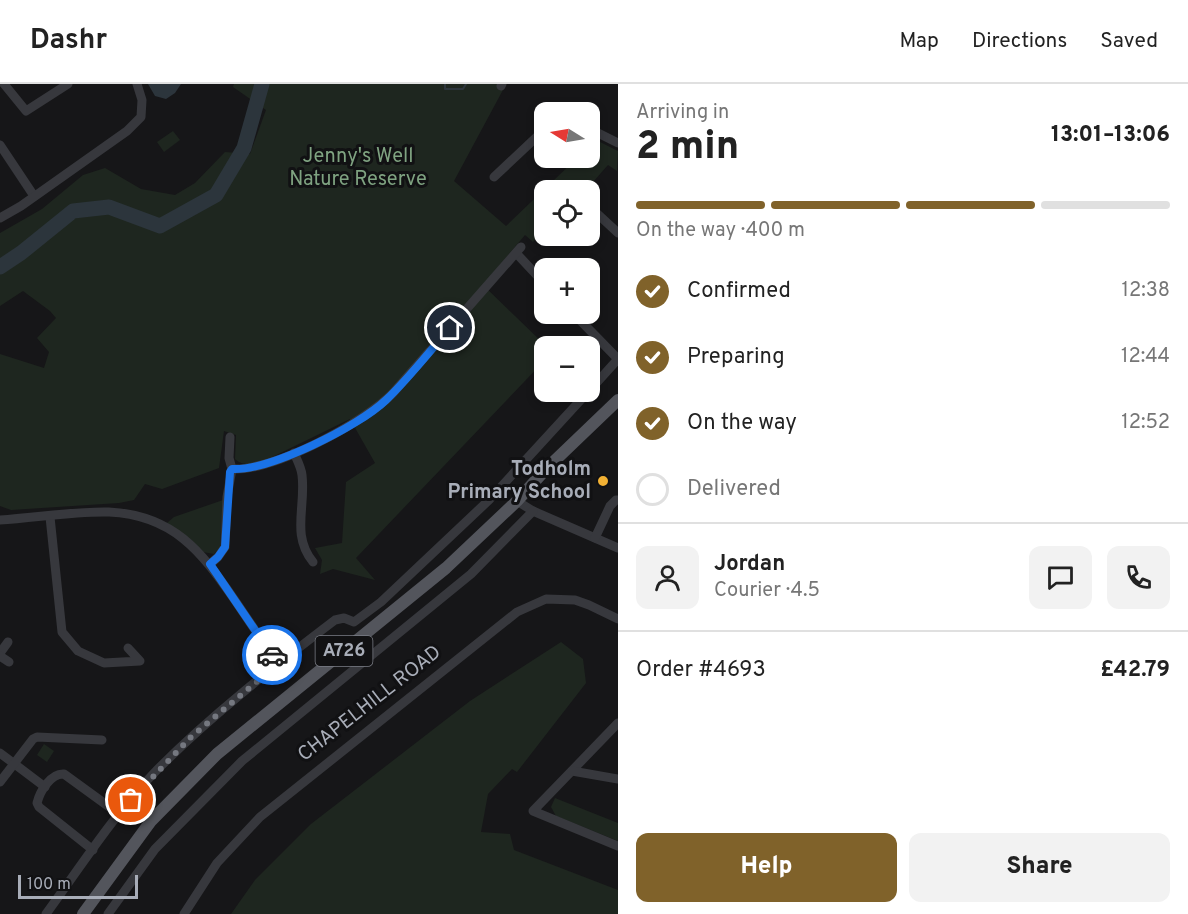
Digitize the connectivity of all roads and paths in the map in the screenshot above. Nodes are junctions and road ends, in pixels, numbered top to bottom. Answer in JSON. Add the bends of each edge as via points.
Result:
{"nodes":[{"id":1,"x":4,"y":84,"type":"edge"},
{"id":2,"x":68,"y":84,"type":"edge"},
{"id":3,"x":137,"y":84,"type":"edge"},
{"id":4,"x":600,"y":134,"type":"edge"},
{"id":5,"x":534,"y":139,"type":"edge"},
{"id":6,"x":618,"y":143,"type":"edge"},
{"id":7,"x":0,"y":145,"type":"edge"},
{"id":8,"x":494,"y":177,"type":"dead end"},
{"id":9,"x":34,"y":196,"type":"junction"},
{"id":10,"x":600,"y":216,"type":"edge"},
{"id":11,"x":0,"y":218,"type":"edge"},
{"id":12,"x":618,"y":233,"type":"edge"},
{"id":13,"x":534,"y":270,"type":"edge"},
{"id":14,"x":584,"y":324,"type":"edge"},
{"id":15,"x":618,"y":359,"type":"edge"},
{"id":16,"x":600,"y":379,"type":"edge"},
{"id":17,"x":618,"y":400,"type":"edge"},
{"id":18,"x":579,"y":402,"type":"edge"},
{"id":19,"x":230,"y":437,"type":"dead end"},
{"id":20,"x":294,"y":453,"type":"junction"},
{"id":21,"x":232,"y":469,"type":"junction"},
{"id":22,"x":618,"y":500,"type":"edge"},
{"id":23,"x":517,"y":501,"type":"junction"},
{"id":24,"x":533,"y":512,"type":"junction"},
{"id":25,"x":50,"y":517,"type":"junction"},
{"id":26,"x":0,"y":520,"type":"edge"},
{"id":27,"x":595,"y":538,"type":"junction"},
{"id":28,"x":618,"y":548,"type":"edge"},
{"id":29,"x":313,"y":562,"type":"dead end"},
{"id":30,"x":210,"y":564,"type":"junction"},
{"id":31,"x":617,"y":620,"type":"edge"},
{"id":32,"x":8,"y":642,"type":"dead end"},
{"id":33,"x":128,"y":648,"type":"dead end"},
{"id":34,"x":0,"y":654,"type":"edge"},
{"id":35,"x":9,"y":662,"type":"dead end"},
{"id":36,"x":278,"y":664,"type":"junction"},
{"id":37,"x":618,"y":723,"type":"edge"},
{"id":38,"x":102,"y":740,"type":"dead end"},
{"id":39,"x":0,"y":753,"type":"edge"},
{"id":40,"x":14,"y":764,"type":"junction"},
{"id":41,"x":572,"y":771,"type":"junction"},
{"id":42,"x":618,"y":779,"type":"edge"},
{"id":43,"x":0,"y":782,"type":"edge"},
{"id":44,"x":45,"y":787,"type":"junction"},
{"id":45,"x":119,"y":814,"type":"junction"},
{"id":46,"x":618,"y":846,"type":"edge"},
{"id":47,"x":93,"y":850,"type":"junction"},
{"id":48,"x":46,"y":914,"type":"edge"},
{"id":49,"x":83,"y":914,"type":"edge"},
{"id":50,"x":108,"y":914,"type":"edge"},
{"id":51,"x":184,"y":914,"type":"edge"}],
"edges":[{"from":1,"to":2,"type":"street","via":[[26,111]]},
{"from":3,"to":9,"type":"street","via":[[142,100],[141,117]]},
{"from":4,"to":6,"type":"street"},
{"from":5,"to":8,"type":"street"},
{"from":7,"to":9,"type":"street"},
{"from":9,"to":11,"type":"street"},
{"from":10,"to":12,"type":"street"},
{"from":13,"to":20,"type":"street","via":[[519,250],[385,401],[364,417]]},
{"from":14,"to":15,"type":"street"},
{"from":15,"to":16,"type":"street"},
{"from":17,"to":23,"type":"main road","number":"A726"},
{"from":18,"to":36,"type":"street","via":[[489,500],[381,602],[354,622],[344,618],[335,621]]},
{"from":19,"to":21,"type":"street"},
{"from":20,"to":21,"type":"street","via":[[255,467]]},
{"from":20,"to":29,"type":"street","via":[[303,479],[301,541]]},
{"from":21,"to":30,"type":"street","via":[[225,547]]},
{"from":22,"to":27,"type":"street","via":[[610,506]]},
{"from":23,"to":24,"type":"street"},
{"from":23,"to":49,"type":"main road","number":"A726","via":[[446,568],[217,754],[151,821]]},
{"from":24,"to":27,"type":"street"},
{"from":24,"to":50,"type":"street","via":[[471,574],[242,761],[155,849]]},
{"from":25,"to":26,"type":"street"},
{"from":25,"to":30,"type":"street","via":[[104,512],[145,518],[183,538]]},
{"from":25,"to":33,"type":"street","via":[[62,632],[78,651],[104,663],[140,661]]},
{"from":27,"to":28,"type":"street"},
{"from":30,"to":36,"type":"street"},
{"from":31,"to":51,"type":"street","name":"CHAPELHILL ROAD","via":[[575,600],[546,599],[517,612],[260,817],[217,863]]},
{"from":32,"to":34,"type":"street"},
{"from":34,"to":35,"type":"street"},
{"from":36,"to":45,"type":"street","via":[[191,737]]},
{"from":37,"to":41,"type":"street"},
{"from":38,"to":40,"type":"street","via":[[37,737]]},
{"from":39,"to":40,"type":"street"},
{"from":40,"to":43,"type":"street"},
{"from":40,"to":44,"type":"street"},
{"from":41,"to":42,"type":"street"},
{"from":41,"to":46,"type":"street","via":[[533,811]]},
{"from":44,"to":45,"type":"street","via":[[55,776],[64,774]]},
{"from":44,"to":47,"type":"street","via":[[37,803],[39,807]]},
{"from":45,"to":47,"type":"street"},
{"from":47,"to":48,"type":"street"}]}
